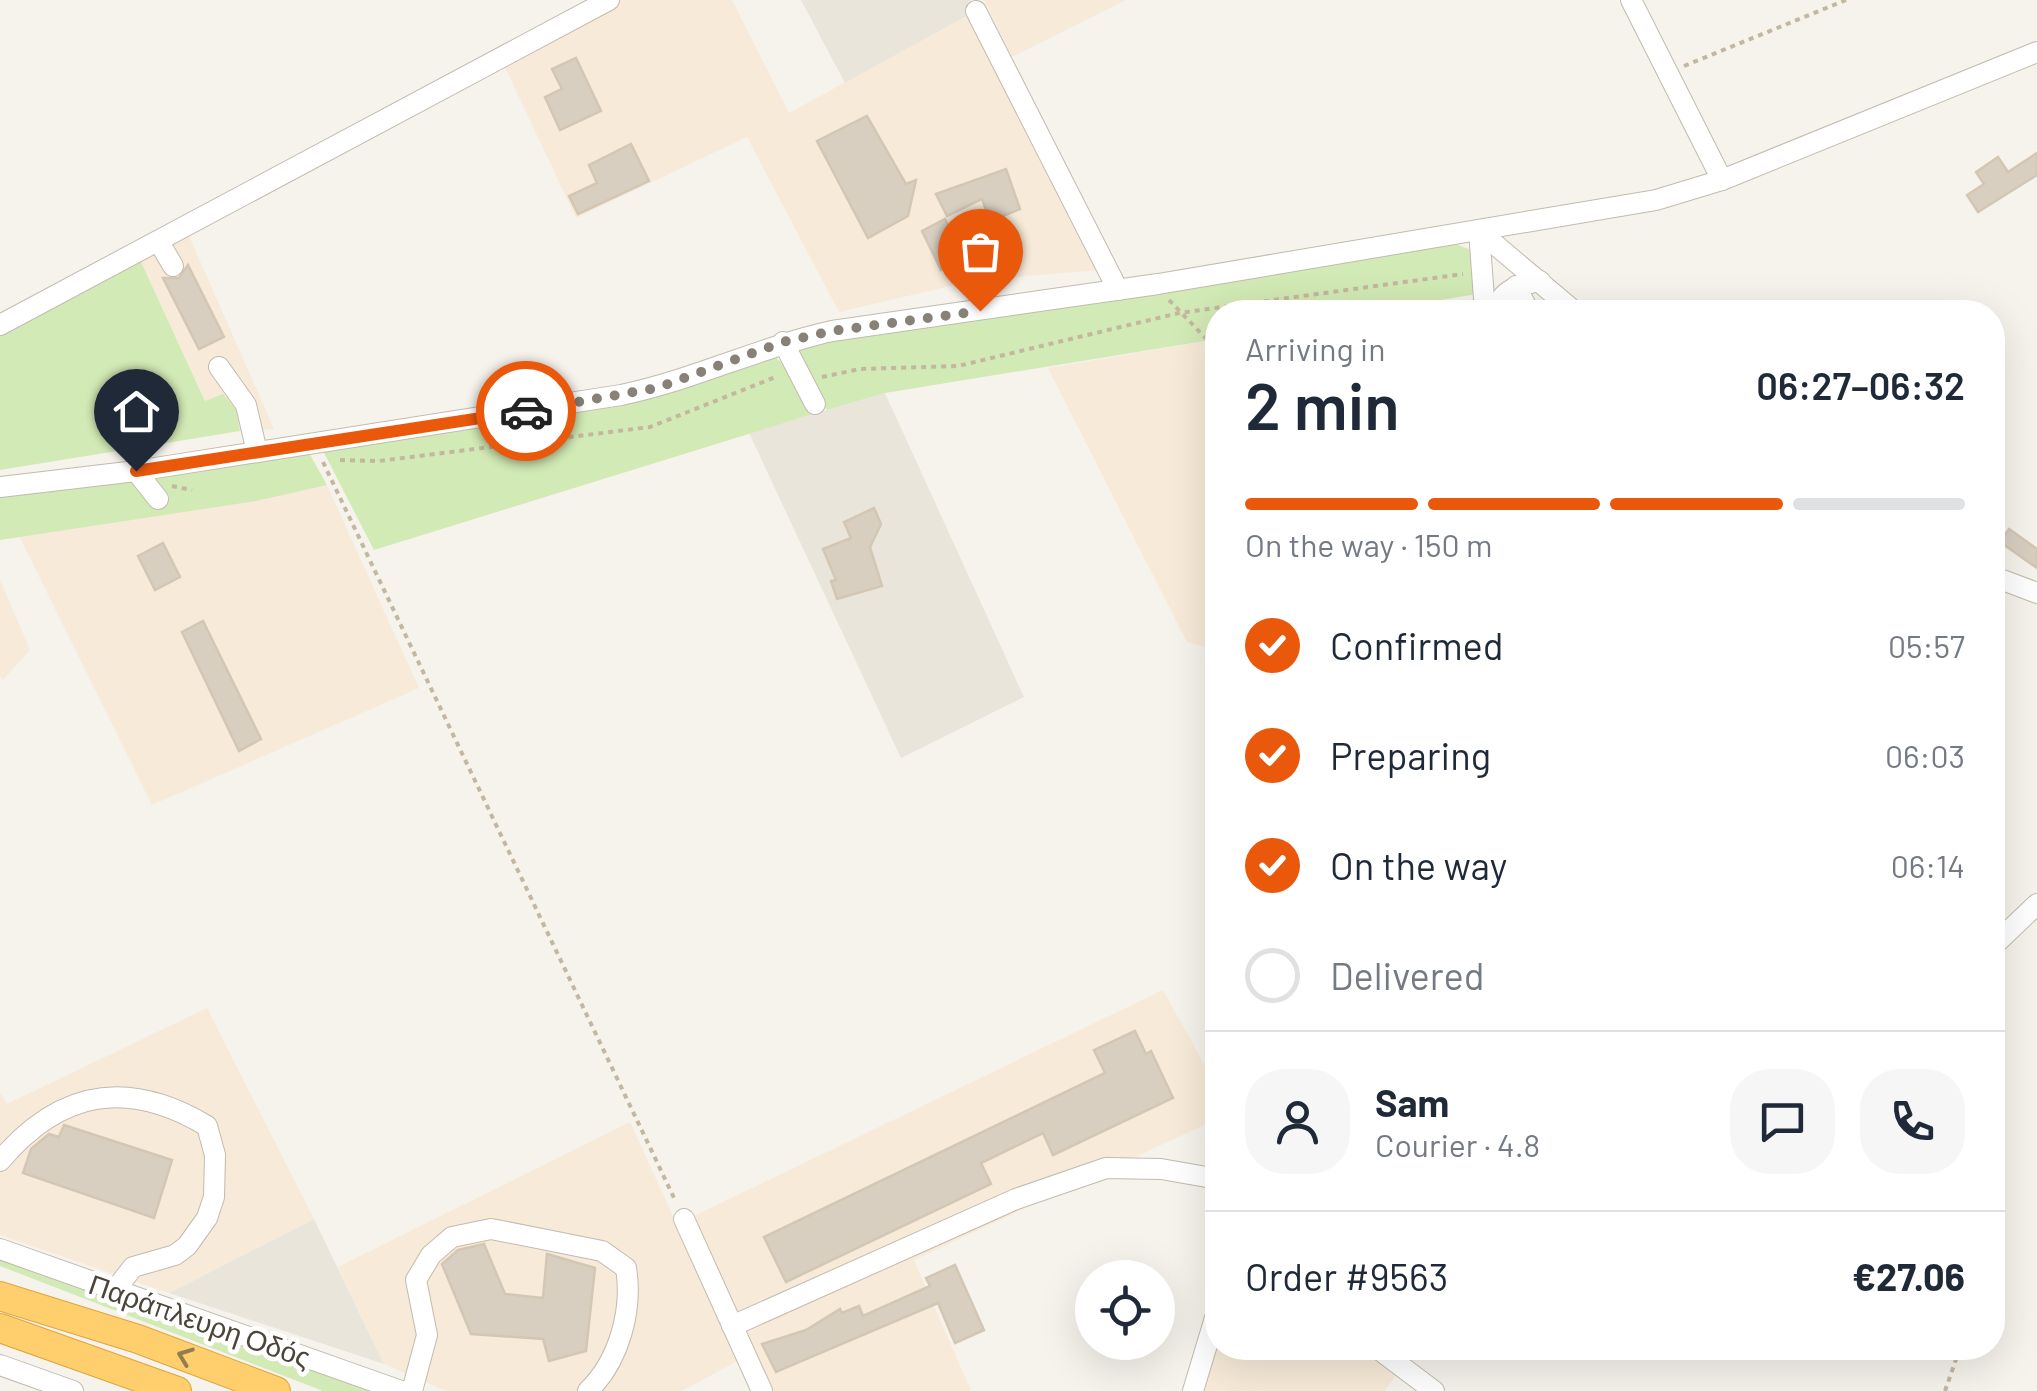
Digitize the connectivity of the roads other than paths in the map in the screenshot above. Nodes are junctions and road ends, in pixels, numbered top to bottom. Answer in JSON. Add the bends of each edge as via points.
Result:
{"nodes":[{"id":1,"x":609,"y":0,"type":"edge"},
{"id":2,"x":1631,"y":0,"type":"edge"},
{"id":3,"x":976,"y":11,"type":"dead end"},
{"id":4,"x":2037,"y":52,"type":"edge"},
{"id":5,"x":1722,"y":180,"type":"junction"},
{"id":6,"x":1479,"y":230,"type":"junction"},
{"id":7,"x":159,"y":242,"type":"junction"},
{"id":8,"x":173,"y":266,"type":"dead end"},
{"id":9,"x":1540,"y":281,"type":"junction"},
{"id":10,"x":1516,"y":286,"type":"junction"},
{"id":11,"x":1118,"y":290,"type":"junction"},
{"id":12,"x":1484,"y":300,"type":"edge"},
{"id":13,"x":1498,"y":300,"type":"edge"},
{"id":14,"x":1522,"y":300,"type":"edge"},
{"id":15,"x":1561,"y":300,"type":"edge"},
{"id":16,"x":0,"y":325,"type":"edge"},
{"id":17,"x":783,"y":342,"type":"junction"},
{"id":18,"x":220,"y":367,"type":"dead end"},
{"id":19,"x":815,"y":404,"type":"dead end"},
{"id":20,"x":257,"y":452,"type":"junction"},
{"id":21,"x":136,"y":471,"type":"junction"},
{"id":22,"x":0,"y":487,"type":"edge"},
{"id":23,"x":158,"y":499,"type":"dead end"},
{"id":24,"x":2005,"y":581,"type":"edge"},
{"id":25,"x":2037,"y":593,"type":"edge"},
{"id":26,"x":2037,"y":904,"type":"edge"},
{"id":27,"x":2005,"y":935,"type":"edge"},
{"id":28,"x":0,"y":1161,"type":"edge"},
{"id":29,"x":1205,"y":1177,"type":"edge"},
{"id":30,"x":684,"y":1219,"type":"road end"},
{"id":31,"x":0,"y":1250,"type":"edge"},
{"id":32,"x":0,"y":1278,"type":"edge"},
{"id":33,"x":115,"y":1290,"type":"junction"},
{"id":34,"x":0,"y":1296,"type":"edge"},
{"id":35,"x":732,"y":1326,"type":"junction"},
{"id":36,"x":0,"y":1328,"type":"edge"},
{"id":37,"x":138,"y":1338,"type":"junction"},
{"id":38,"x":1205,"y":1351,"type":"edge"},
{"id":39,"x":1393,"y":1360,"type":"edge"},
{"id":40,"x":0,"y":1365,"type":"edge"},
{"id":41,"x":74,"y":1391,"type":"edge"},
{"id":42,"x":176,"y":1391,"type":"edge"},
{"id":43,"x":276,"y":1391,"type":"edge"},
{"id":44,"x":401,"y":1391,"type":"edge"},
{"id":45,"x":412,"y":1391,"type":"edge"},
{"id":46,"x":588,"y":1391,"type":"edge"},
{"id":47,"x":762,"y":1391,"type":"edge"},
{"id":48,"x":1193,"y":1391,"type":"edge"},
{"id":49,"x":1434,"y":1391,"type":"edge"}],
"edges":[{"from":1,"to":7,"type":"street"},
{"from":2,"to":5,"type":"street"},
{"from":3,"to":11,"type":"street"},
{"from":4,"to":5,"type":"street"},
{"from":5,"to":6,"type":"street","via":[[1639,204]]},
{"from":6,"to":9,"type":"street"},
{"from":6,"to":11,"type":"street"},
{"from":6,"to":12,"type":"street"},
{"from":7,"to":8,"type":"street"},
{"from":7,"to":16,"type":"street"},
{"from":9,"to":10,"type":"street"},
{"from":9,"to":15,"type":"street"},
{"from":10,"to":13,"type":"street"},
{"from":10,"to":14,"type":"street"},
{"from":11,"to":17,"type":"street"},
{"from":17,"to":19,"type":"street"},
{"from":17,"to":20,"type":"street","via":[[621,396]]},
{"from":18,"to":20,"type":"street","via":[[246,406]]},
{"from":20,"to":21,"type":"street"},
{"from":21,"to":22,"type":"street"},
{"from":21,"to":23,"type":"street"},
{"from":24,"to":25,"type":"street"},
{"from":26,"to":27,"type":"street"},
{"from":28,"to":33,"type":"street","via":[[37,1125],[109,1093],[208,1126],[215,1166],[207,1218],[175,1255],[134,1267]]},
{"from":29,"to":35,"type":"street","via":[[1106,1168],[1016,1200]]},
{"from":30,"to":35,"type":"street"},
{"from":31,"to":33,"type":"street","name":"Παράπλευρη Οδός"},
{"from":32,"to":37,"type":"highway","via":[[92,1312]]},
{"from":33,"to":44,"type":"street","name":"Παράπλευρη Οδός"},
{"from":34,"to":37,"type":"highway"},
{"from":35,"to":47,"type":"street"},
{"from":36,"to":42,"type":"highway"},
{"from":43,"to":37,"type":"highway","one_way":true},
{"from":38,"to":48,"type":"street"},
{"from":39,"to":49,"type":"street"},
{"from":40,"to":41,"type":"street"},
{"from":45,"to":46,"type":"street","via":[[427,1335],[419,1271],[452,1237],[491,1229],[602,1251],[626,1268],[626,1306],[614,1356]]}]}
